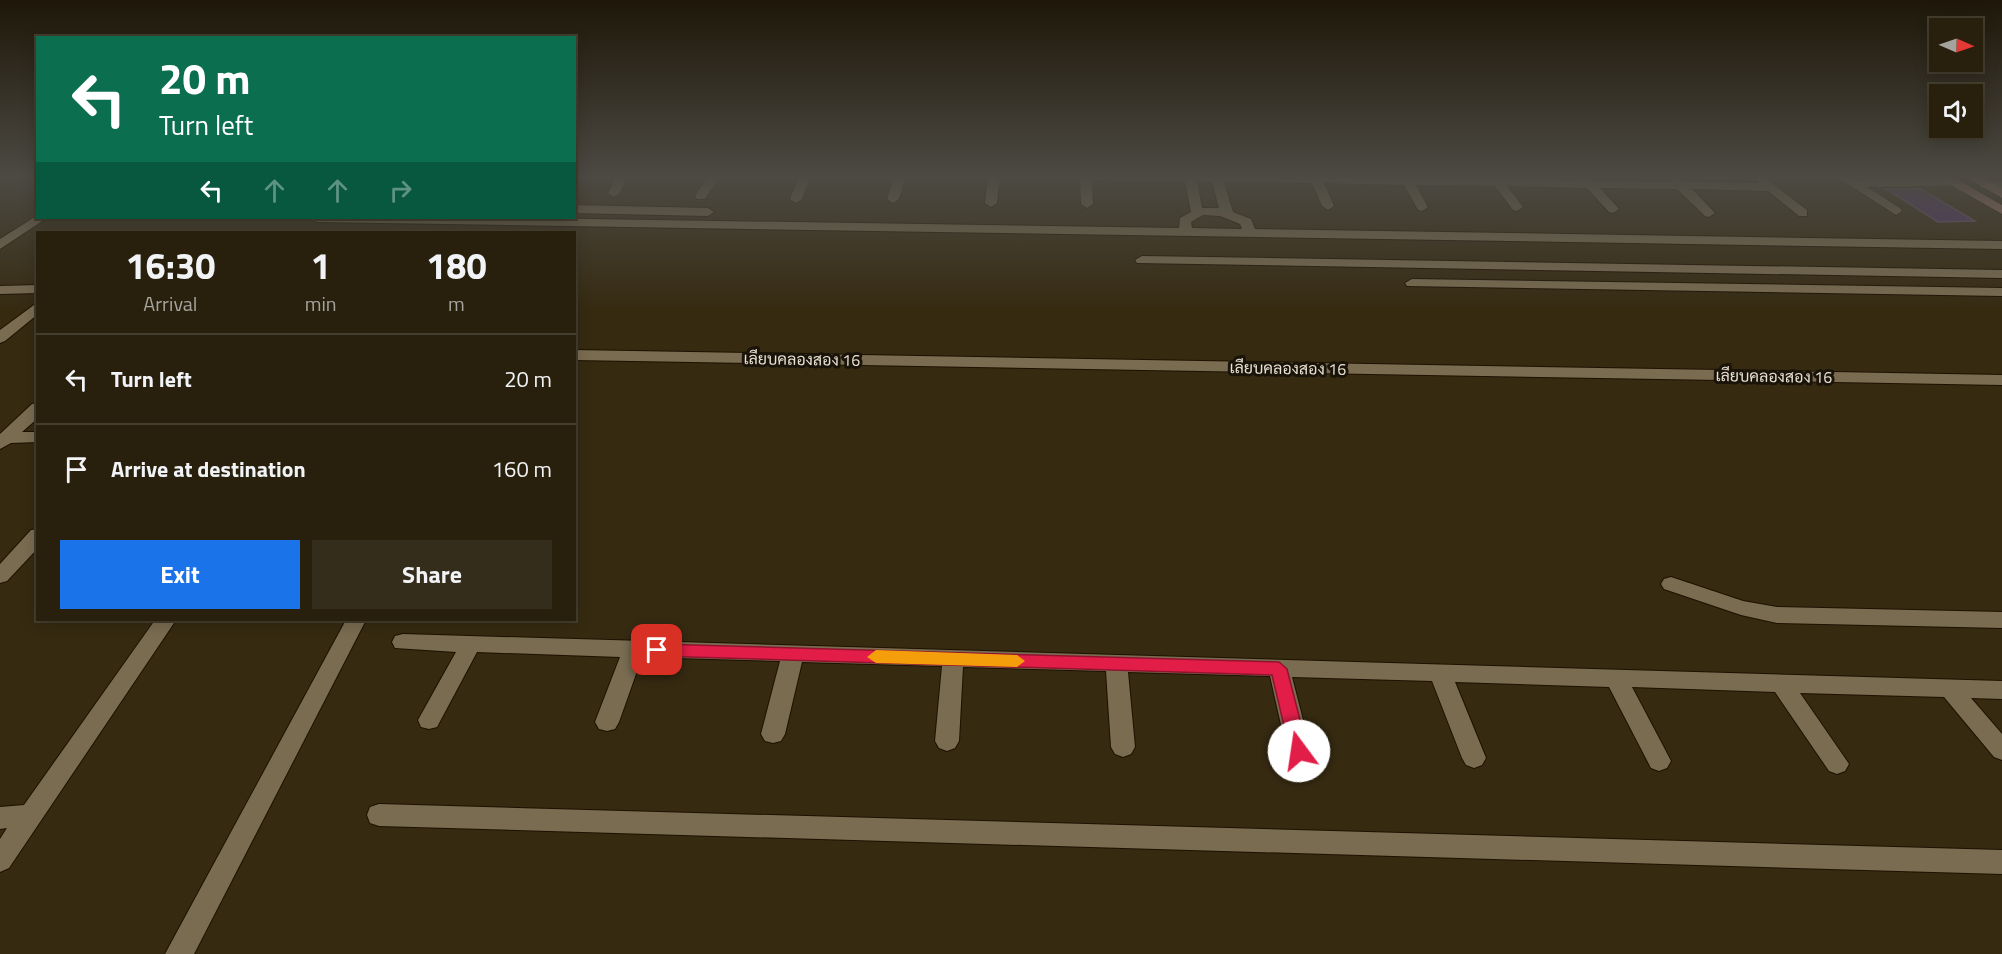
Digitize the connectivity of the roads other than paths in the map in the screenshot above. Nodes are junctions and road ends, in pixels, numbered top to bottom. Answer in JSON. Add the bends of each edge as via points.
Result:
{"nodes":[{"id":1,"x":37,"y":221,"type":"edge"},
{"id":2,"x":347,"y":221,"type":"edge"},
{"id":3,"x":373,"y":221,"type":"edge"},
{"id":4,"x":595,"y":221,"type":"edge"},
{"id":5,"x":989,"y":221,"type":"edge"},
{"id":6,"x":1190,"y":221,"type":"edge"},
{"id":7,"x":1238,"y":221,"type":"edge"},
{"id":8,"x":1186,"y":226,"type":"junction"},
{"id":9,"x":1247,"y":227,"type":"junction"},
{"id":10,"x":335,"y":231,"type":"edge"},
{"id":11,"x":361,"y":231,"type":"edge"},
{"id":12,"x":2002,"y":236,"type":"edge"},
{"id":13,"x":0,"y":245,"type":"edge"},
{"id":14,"x":2002,"y":245,"type":"edge"},
{"id":15,"x":1142,"y":260,"type":"dead end"},
{"id":16,"x":2002,"y":274,"type":"edge"},
{"id":17,"x":1412,"y":283,"type":"dead end"},
{"id":18,"x":36,"y":289,"type":"edge"},
{"id":19,"x":0,"y":290,"type":"edge"},
{"id":20,"x":2002,"y":292,"type":"edge"},
{"id":21,"x":36,"y":308,"type":"edge"},
{"id":22,"x":0,"y":338,"type":"edge"},
{"id":23,"x":576,"y":355,"type":"edge"},
{"id":24,"x":2002,"y":380,"type":"edge"},
{"id":25,"x":36,"y":410,"type":"edge"},
{"id":26,"x":36,"y":437,"type":"edge"},
{"id":27,"x":2,"y":440,"type":"edge"},
{"id":28,"x":36,"y":537,"type":"edge"},
{"id":29,"x":0,"y":576,"type":"edge"},
{"id":30,"x":1671,"y":584,"type":"dead end"},
{"id":31,"x":2002,"y":620,"type":"edge"},
{"id":32,"x":165,"y":621,"type":"edge"},
{"id":33,"x":355,"y":621,"type":"edge"},
{"id":34,"x":404,"y":642,"type":"dead end"},
{"id":35,"x":471,"y":644,"type":"junction"},
{"id":36,"x":634,"y":649,"type":"junction"},
{"id":37,"x":793,"y":654,"type":"junction"},
{"id":38,"x":953,"y":659,"type":"junction"},
{"id":39,"x":1116,"y":664,"type":"junction"},
{"id":40,"x":1279,"y":669,"type":"junction"},
{"id":41,"x":1440,"y":674,"type":"junction"},
{"id":42,"x":1616,"y":679,"type":"junction"},
{"id":43,"x":1782,"y":684,"type":"junction"},
{"id":44,"x":1950,"y":689,"type":"junction"},
{"id":45,"x":2002,"y":690,"type":"edge"},
{"id":46,"x":429,"y":720,"type":"dead end"},
{"id":47,"x":606,"y":722,"type":"dead end"},
{"id":48,"x":773,"y":734,"type":"dead end"},
{"id":49,"x":947,"y":741,"type":"dead end"},
{"id":50,"x":1123,"y":747,"type":"dead end"},
{"id":51,"x":2002,"y":750,"type":"edge"},
{"id":52,"x":1299,"y":751,"type":"dead end"},
{"id":53,"x":1474,"y":758,"type":"dead end"},
{"id":54,"x":1659,"y":761,"type":"dead end"},
{"id":55,"x":1837,"y":764,"type":"dead end"},
{"id":56,"x":379,"y":815,"type":"dead end"},
{"id":57,"x":29,"y":816,"type":"junction"},
{"id":58,"x":0,"y":818,"type":"edge"},
{"id":59,"x":0,"y":860,"type":"edge"},
{"id":60,"x":2002,"y":862,"type":"edge"},
{"id":61,"x":179,"y":954,"type":"edge"}],
"edges":[{"from":1,"to":13,"type":"street"},
{"from":2,"to":10,"type":"street"},
{"from":3,"to":11,"type":"street"},
{"from":4,"to":8,"type":"street"},
{"from":5,"to":8,"type":"street"},
{"from":6,"to":8,"type":"street"},
{"from":7,"to":9,"type":"street"},
{"from":8,"to":9,"type":"street"},
{"from":9,"to":12,"type":"street"},
{"from":9,"to":14,"type":"street"},
{"from":15,"to":16,"type":"street"},
{"from":17,"to":20,"type":"street"},
{"from":18,"to":19,"type":"street"},
{"from":21,"to":22,"type":"street"},
{"from":23,"to":24,"type":"street","name":"เลียบคลองสอง 16"},
{"from":25,"to":27,"type":"street"},
{"from":26,"to":27,"type":"street"},
{"from":28,"to":29,"type":"street"},
{"from":30,"to":31,"type":"street","via":[[1741,608],[1777,615]]},
{"from":32,"to":57,"type":"street"},
{"from":33,"to":61,"type":"street"},
{"from":34,"to":35,"type":"street"},
{"from":35,"to":36,"type":"street"},
{"from":35,"to":46,"type":"street"},
{"from":36,"to":37,"type":"street"},
{"from":36,"to":47,"type":"street"},
{"from":37,"to":38,"type":"street"},
{"from":37,"to":48,"type":"street"},
{"from":38,"to":39,"type":"street"},
{"from":38,"to":49,"type":"street"},
{"from":39,"to":40,"type":"street"},
{"from":39,"to":50,"type":"street"},
{"from":40,"to":41,"type":"street"},
{"from":40,"to":52,"type":"street"},
{"from":41,"to":42,"type":"street"},
{"from":41,"to":53,"type":"street"},
{"from":42,"to":43,"type":"street"},
{"from":42,"to":54,"type":"street"},
{"from":43,"to":44,"type":"street"},
{"from":43,"to":55,"type":"street"},
{"from":44,"to":45,"type":"street"},
{"from":44,"to":51,"type":"street"},
{"from":56,"to":60,"type":"street"},
{"from":57,"to":58,"type":"street"},
{"from":57,"to":59,"type":"street"}]}
